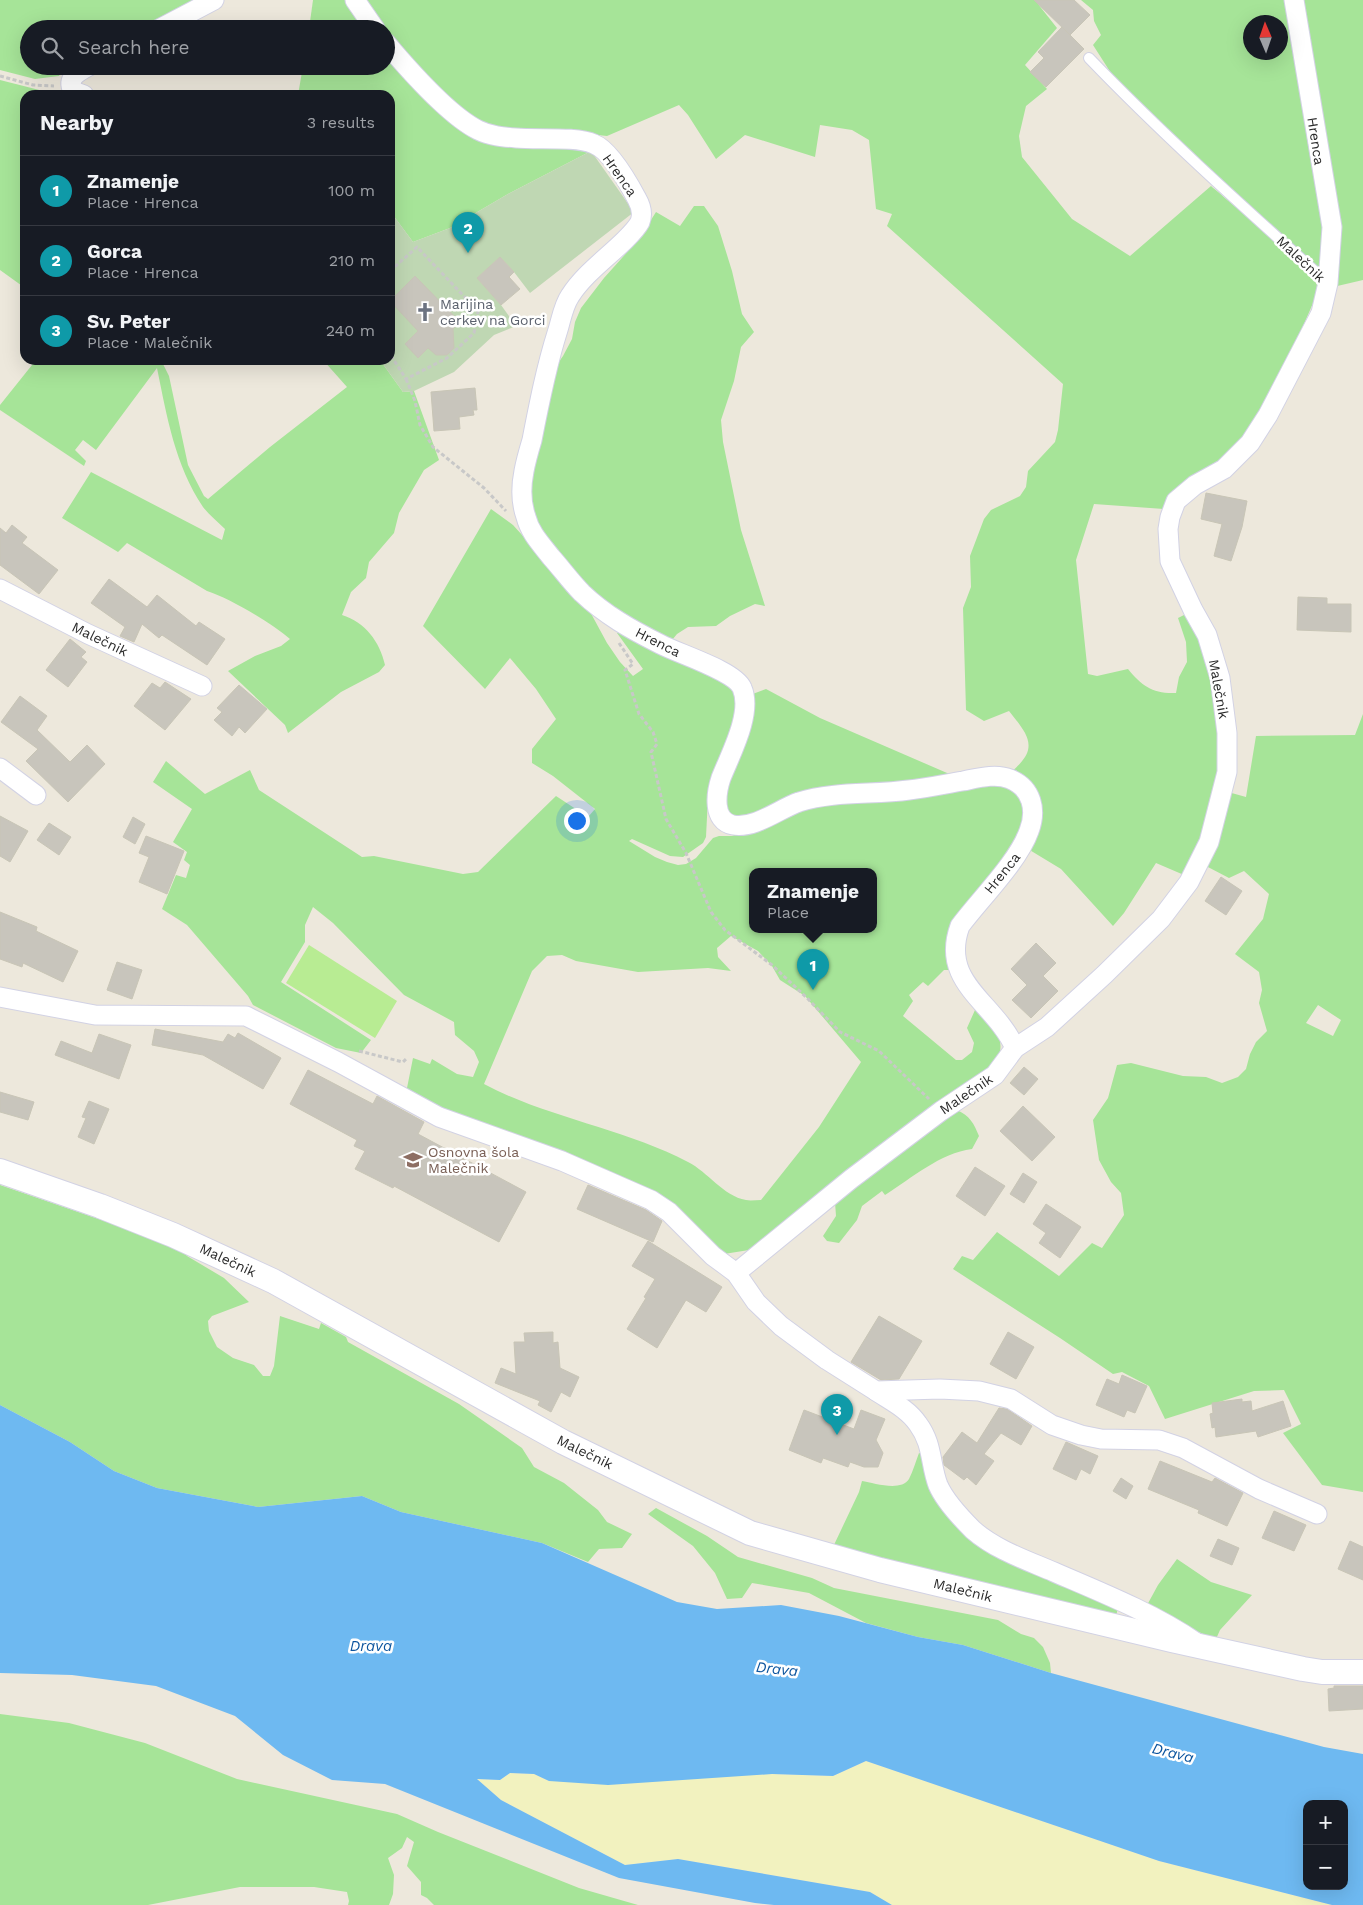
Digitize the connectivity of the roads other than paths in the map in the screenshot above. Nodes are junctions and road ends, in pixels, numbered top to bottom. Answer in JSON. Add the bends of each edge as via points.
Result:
{"nodes":[{"id":1,"x":214,"y":0,"type":"edge"},
{"id":2,"x":355,"y":0,"type":"edge"},
{"id":3,"x":1294,"y":0,"type":"edge"},
{"id":4,"x":177,"y":20,"type":"edge"},
{"id":5,"x":369,"y":20,"type":"edge"},
{"id":6,"x":395,"y":54,"type":"edge"},
{"id":7,"x":1089,"y":58,"type":"dead end"},
{"id":8,"x":75,"y":75,"type":"edge"},
{"id":9,"x":77,"y":90,"type":"edge"},
{"id":10,"x":1328,"y":283,"type":"junction"},
{"id":11,"x":0,"y":589,"type":"edge"},
{"id":12,"x":202,"y":686,"type":"dead end"},
{"id":13,"x":0,"y":768,"type":"edge"},
{"id":14,"x":36,"y":795,"type":"dead end"},
{"id":15,"x":0,"y":997,"type":"edge"},
{"id":16,"x":1015,"y":1048,"type":"junction"},
{"id":17,"x":0,"y":1171,"type":"edge"},
{"id":18,"x":736,"y":1273,"type":"junction"},
{"id":19,"x":876,"y":1391,"type":"junction"},
{"id":20,"x":1317,"y":1514,"type":"dead end"},
{"id":21,"x":1202,"y":1646,"type":"junction"},
{"id":22,"x":1363,"y":1672,"type":"edge"}],
"edges":[{"from":1,"to":4,"type":"street"},
{"from":2,"to":5,"type":"street"},
{"from":3,"to":10,"type":"street","name":"Hrenca","via":[[1332,227]]},
{"from":6,"to":16,"type":"street","name":"Hrenca","via":[[455,114],[478,130],[498,137],[593,143],[601,148],[627,182],[640,205],[640,222],[631,234],[583,279],[567,299],[547,366],[524,472],[522,499],[534,536],[580,591],[608,616],[663,646],[736,679],[742,687],[744,718],[717,796],[716,806],[725,822],[737,825],[756,822],[800,802],[820,798],[909,790],[990,776],[1014,781],[1029,795],[1034,806],[1033,819],[1022,849],[960,926],[954,950],[965,983],[1008,1033]]},
{"from":7,"to":10,"type":"lane","name":"Malečnik","via":[[1185,154]]},
{"from":8,"to":9,"type":"street","via":[[72,77]]},
{"from":10,"to":16,"type":"street","name":"Malečnik","via":[[1321,313],[1268,415],[1250,442],[1224,468],[1176,501],[1170,517],[1170,561],[1207,635],[1220,678],[1227,733],[1227,772],[1209,842],[1189,882],[1161,919],[1047,1027]]},
{"from":11,"to":12,"type":"street","name":"Malečnik"},
{"from":13,"to":14,"type":"street"},
{"from":15,"to":18,"type":"street","name":"Malečnik","via":[[95,1015],[246,1016],[439,1117],[562,1161],[651,1200],[670,1212],[713,1256]]},
{"from":16,"to":18,"type":"street","name":"Malečnik","via":[[995,1075],[851,1179]]},
{"from":17,"to":21,"type":"street","name":"Malečnik","via":[[173,1235],[273,1281],[563,1442],[750,1533],[880,1570]]},
{"from":18,"to":19,"type":"street","name":"Malečnik","via":[[756,1302],[781,1326]]},
{"from":19,"to":20,"type":"street","via":[[979,1391],[1011,1399],[1052,1425],[1081,1435],[1101,1439],[1158,1440],[1182,1448],[1260,1489]]},
{"from":19,"to":21,"type":"street","name":"Malečnik","via":[[907,1412],[919,1425],[930,1446],[938,1485],[953,1508],[974,1530],[1000,1549],[1131,1606],[1174,1627]]},
{"from":21,"to":22,"type":"street","name":"Malečnik","via":[[1303,1669]]}]}
